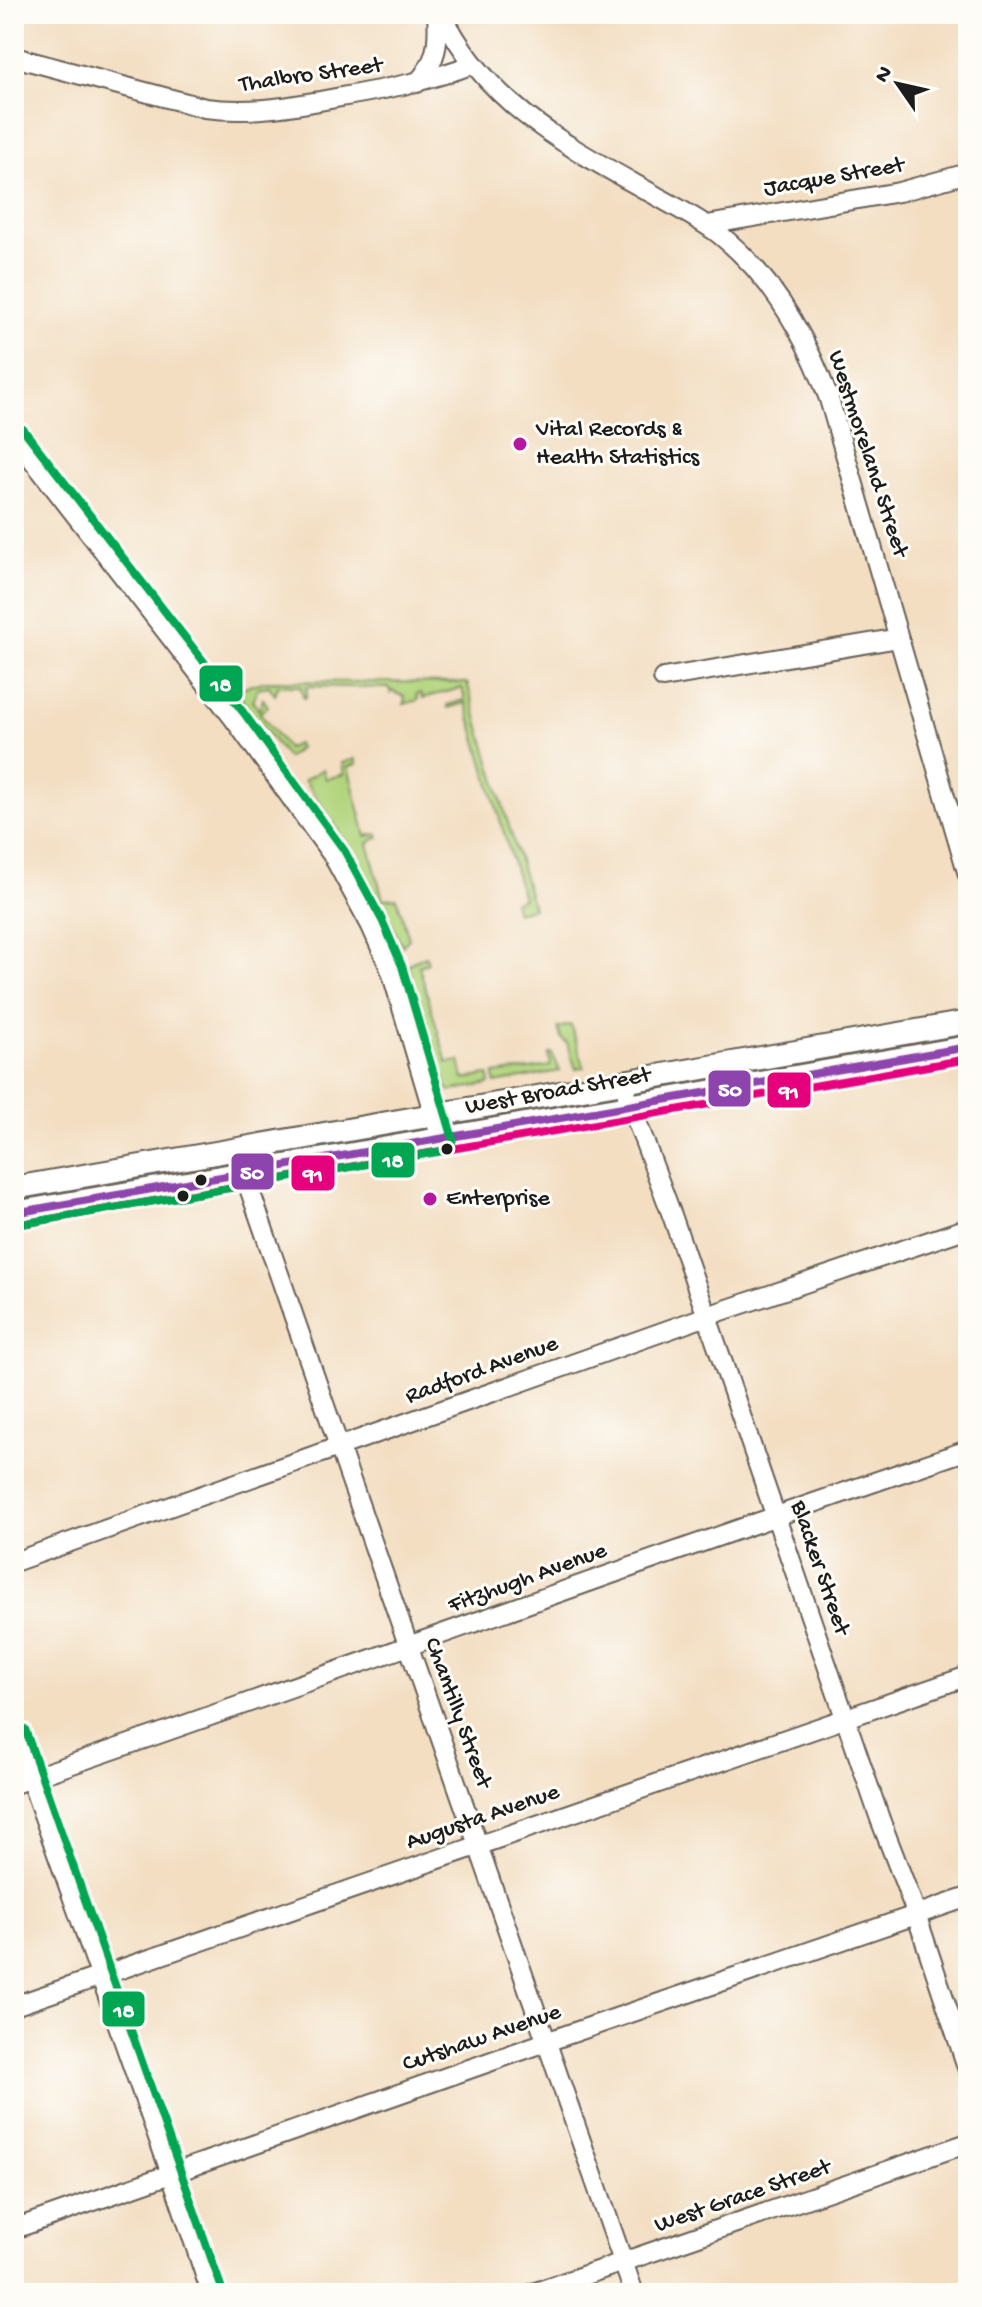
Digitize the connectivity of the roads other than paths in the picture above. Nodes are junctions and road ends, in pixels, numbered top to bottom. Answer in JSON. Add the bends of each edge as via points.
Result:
{"nodes":[{"id":1,"x":440,"y":14,"type":"edge"},
{"id":2,"x":14,"y":57,"type":"edge"},
{"id":3,"x":473,"y":64,"type":"junction"},
{"id":4,"x":417,"y":83,"type":"junction"},
{"id":5,"x":968,"y":173,"type":"edge"},
{"id":6,"x":707,"y":225,"type":"junction"},
{"id":7,"x":14,"y":436,"type":"edge"},
{"id":8,"x":899,"y":638,"type":"junction"},
{"id":9,"x":663,"y":678,"type":"dead end"},
{"id":10,"x":968,"y":875,"type":"edge"},
{"id":11,"x":968,"y":1022,"type":"edge"},
{"id":12,"x":968,"y":1047,"type":"edge"},
{"id":13,"x":622,"y":1083,"type":"junction"},
{"id":14,"x":631,"y":1106,"type":"junction"},
{"id":15,"x":434,"y":1115,"type":"junction"},
{"id":16,"x":441,"y":1139,"type":"junction"},
{"id":17,"x":236,"y":1149,"type":"junction"},
{"id":18,"x":244,"y":1173,"type":"junction"},
{"id":19,"x":14,"y":1188,"type":"edge"},
{"id":20,"x":14,"y":1213,"type":"edge"},
{"id":21,"x":968,"y":1228,"type":"edge"},
{"id":22,"x":707,"y":1316,"type":"junction"},
{"id":23,"x":339,"y":1448,"type":"junction"},
{"id":24,"x":968,"y":1450,"type":"edge"},
{"id":25,"x":775,"y":1515,"type":"junction"},
{"id":26,"x":14,"y":1562,"type":"edge"},
{"id":27,"x":408,"y":1648,"type":"junction"},
{"id":28,"x":968,"y":1676,"type":"edge"},
{"id":29,"x":847,"y":1718,"type":"junction"},
{"id":30,"x":14,"y":1733,"type":"edge"},
{"id":31,"x":22,"y":1781,"type":"edge"},
{"id":32,"x":479,"y":1845,"type":"junction"},
{"id":33,"x":968,"y":1897,"type":"edge"},
{"id":34,"x":917,"y":1914,"type":"junction"},
{"id":35,"x":101,"y":1976,"type":"junction"},
{"id":36,"x":14,"y":2006,"type":"edge"},
{"id":37,"x":546,"y":2042,"type":"junction"},
{"id":38,"x":968,"y":2070,"type":"edge"},
{"id":39,"x":968,"y":2143,"type":"edge"},
{"id":40,"x":171,"y":2174,"type":"junction"},
{"id":41,"x":14,"y":2229,"type":"edge"},
{"id":42,"x":624,"y":2264,"type":"junction"},
{"id":43,"x":211,"y":2293,"type":"edge"},
{"id":44,"x":533,"y":2293,"type":"edge"},
{"id":45,"x":634,"y":2293,"type":"edge"}],
"edges":[{"from":1,"to":3,"type":"street","name":"Westmoreland Street"},
{"from":1,"to":4,"type":"street","via":[[437,51]]},
{"from":2,"to":4,"type":"street","name":"Thalbro Street","via":[[234,112]]},
{"from":3,"to":4,"type":"street","name":"Thalbro Street"},
{"from":3,"to":6,"type":"street","name":"Westmoreland Street","via":[[532,122]]},
{"from":5,"to":6,"type":"street","name":"Jacque Street","via":[[899,192]]},
{"from":6,"to":8,"type":"street","name":"Westmoreland Street","via":[[769,285],[816,363]]},
{"from":7,"to":15,"type":"street","via":[[234,719],[333,856],[391,971]]},
{"from":8,"to":9,"type":"street"},
{"from":8,"to":10,"type":"street","name":"Westmoreland Street"},
{"from":11,"to":13,"type":"main road","name":"West Broad Street"},
{"from":12,"to":14,"type":"main road","name":"West Broad Street"},
{"from":13,"to":14,"type":"street","name":"Blacker Street"},
{"from":13,"to":15,"type":"main road","name":"West Broad Street"},
{"from":14,"to":16,"type":"main road","name":"West Broad Street"},
{"from":14,"to":22,"type":"street","name":"Blacker Street"},
{"from":15,"to":16,"type":"street"},
{"from":15,"to":17,"type":"main road","name":"West Broad Street"},
{"from":16,"to":18,"type":"main road","name":"West Broad Street"},
{"from":17,"to":18,"type":"street","name":"Chantilly Street"},
{"from":17,"to":19,"type":"main road","name":"West Broad Street"},
{"from":18,"to":20,"type":"main road","name":"West Broad Street"},
{"from":18,"to":23,"type":"street","name":"Chantilly Street"},
{"from":21,"to":22,"type":"street","name":"Radford Avenue"},
{"from":22,"to":23,"type":"street","name":"Radford Avenue"},
{"from":22,"to":25,"type":"street","name":"Blacker Street"},
{"from":23,"to":26,"type":"street","name":"Radford Avenue"},
{"from":23,"to":27,"type":"street","name":"Chantilly Street"},
{"from":24,"to":25,"type":"street","name":"Fitzhugh Avenue"},
{"from":25,"to":27,"type":"street","name":"Fitzhugh Avenue"},
{"from":25,"to":29,"type":"street","name":"Blacker Street"},
{"from":27,"to":31,"type":"street","name":"Fitzhugh Avenue"},
{"from":27,"to":32,"type":"street","name":"Chantilly Street"},
{"from":28,"to":29,"type":"street","name":"Augusta Avenue"},
{"from":29,"to":32,"type":"street","name":"Augusta Avenue"},
{"from":29,"to":34,"type":"street","name":"Blacker Street"},
{"from":30,"to":31,"type":"street"},
{"from":31,"to":35,"type":"street"},
{"from":32,"to":35,"type":"street","name":"Augusta Avenue"},
{"from":32,"to":37,"type":"street","name":"Chantilly Street"},
{"from":33,"to":34,"type":"street","name":"Cutshaw Avenue"},
{"from":34,"to":37,"type":"street","name":"Cutshaw Avenue"},
{"from":34,"to":38,"type":"street","name":"Blacker Street"},
{"from":35,"to":36,"type":"street","name":"Augusta Avenue"},
{"from":35,"to":40,"type":"street"},
{"from":37,"to":40,"type":"street","name":"Cutshaw Avenue"},
{"from":37,"to":42,"type":"street","name":"Chantilly Street"},
{"from":39,"to":42,"type":"street","name":"West Grace Street"},
{"from":40,"to":41,"type":"street","name":"Cutshaw Avenue"},
{"from":40,"to":43,"type":"street"},
{"from":42,"to":44,"type":"street","name":"West Grace Street"},
{"from":42,"to":45,"type":"street","name":"Chantilly Street"}]}
